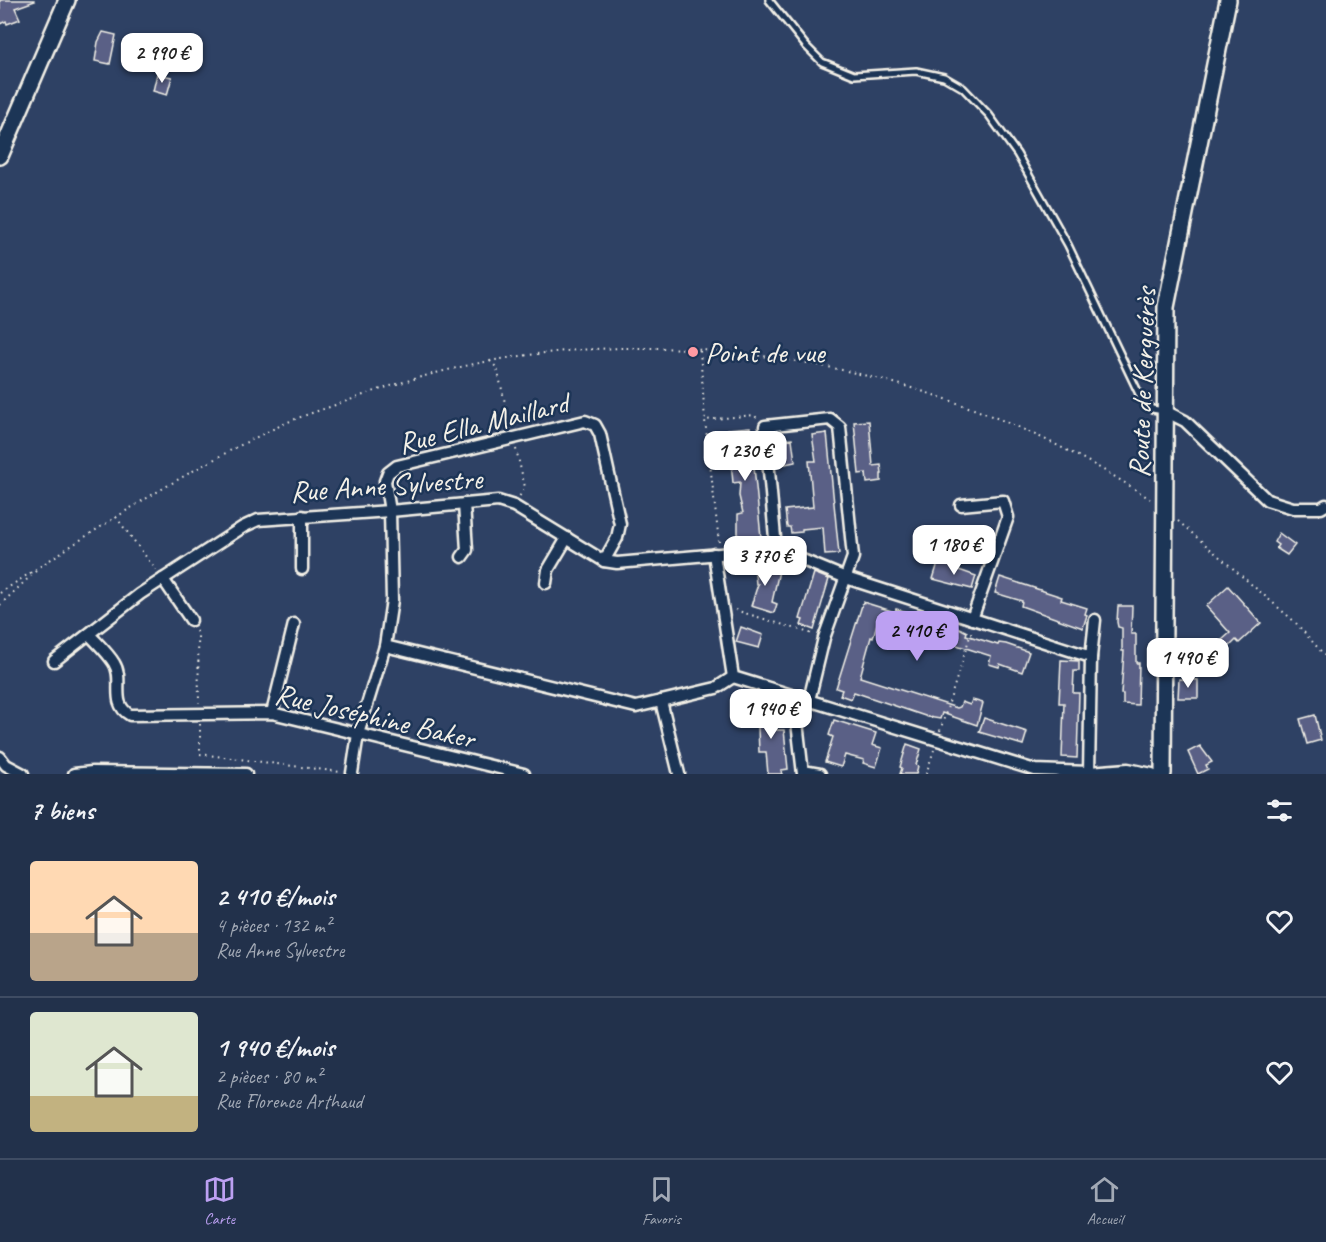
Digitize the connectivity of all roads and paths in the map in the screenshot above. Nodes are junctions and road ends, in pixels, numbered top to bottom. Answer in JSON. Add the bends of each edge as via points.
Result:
{"nodes":[{"id":1,"x":67,"y":0,"type":"edge"},
{"id":2,"x":769,"y":0,"type":"edge"},
{"id":3,"x":1224,"y":2,"type":"edge"},
{"id":4,"x":0,"y":156,"type":"edge"},
{"id":5,"x":700,"y":350,"type":"dead end"},
{"id":6,"x":490,"y":361,"type":"dead end"},
{"id":7,"x":1165,"y":411,"type":"junction"},
{"id":8,"x":705,"y":420,"type":"junction"},
{"id":9,"x":765,"y":426,"type":"junction"},
{"id":10,"x":513,"y":438,"type":"junction"},
{"id":11,"x":464,"y":504,"type":"junction"},
{"id":12,"x":961,"y":505,"type":"dead end"},
{"id":13,"x":514,"y":506,"type":"junction"},
{"id":14,"x":1326,"y":506,"type":"edge"},
{"id":15,"x":1165,"y":510,"type":"junction"},
{"id":16,"x":390,"y":511,"type":"junction"},
{"id":17,"x":302,"y":516,"type":"junction"},
{"id":18,"x":116,"y":518,"type":"dead end"},
{"id":19,"x":567,"y":538,"type":"junction"},
{"id":20,"x":776,"y":549,"type":"junction"},
{"id":21,"x":717,"y":553,"type":"junction"},
{"id":22,"x":462,"y":557,"type":"dead end"},
{"id":23,"x":604,"y":561,"type":"junction"},
{"id":24,"x":302,"y":569,"type":"dead end"},
{"id":25,"x":846,"y":578,"type":"junction"},
{"id":26,"x":163,"y":579,"type":"junction"},
{"id":27,"x":546,"y":583,"type":"dead end"},
{"id":28,"x":0,"y":593,"type":"edge"},
{"id":29,"x":0,"y":605,"type":"edge"},
{"id":30,"x":722,"y":606,"type":"junction"},
{"id":31,"x":972,"y":619,"type":"junction"},
{"id":32,"x":191,"y":620,"type":"joint"},
{"id":33,"x":1095,"y":620,"type":"dead end"},
{"id":34,"x":294,"y":624,"type":"dead end"},
{"id":35,"x":89,"y":634,"type":"junction"},
{"id":36,"x":824,"y":638,"type":"junction"},
{"id":37,"x":385,"y":646,"type":"junction"},
{"id":38,"x":1091,"y":657,"type":"junction"},
{"id":39,"x":1326,"y":657,"type":"edge"},
{"id":40,"x":54,"y":661,"type":"dead end"},
{"id":41,"x":733,"y":677,"type":"junction"},
{"id":42,"x":809,"y":700,"type":"junction"},
{"id":43,"x":661,"y":701,"type":"junction"},
{"id":44,"x":272,"y":713,"type":"junction"},
{"id":45,"x":199,"y":714,"type":"junction"},
{"id":46,"x":358,"y":734,"type":"junction"},
{"id":47,"x":938,"y":740,"type":"junction"},
{"id":48,"x":0,"y":758,"type":"edge"},
{"id":49,"x":352,"y":773,"type":"edge"},
{"id":50,"x":803,"y":773,"type":"edge"},
{"id":51,"x":1089,"y":773,"type":"edge"},
{"id":52,"x":23,"y":774,"type":"edge"},
{"id":53,"x":74,"y":774,"type":"edge"},
{"id":54,"x":246,"y":774,"type":"edge"},
{"id":55,"x":524,"y":774,"type":"edge"},
{"id":56,"x":679,"y":774,"type":"edge"},
{"id":57,"x":819,"y":774,"type":"edge"},
{"id":58,"x":926,"y":774,"type":"edge"},
{"id":59,"x":1152,"y":774,"type":"edge"},
{"id":60,"x":1163,"y":774,"type":"edge"}],
"edges":[{"from":1,"to":4,"type":"street"},
{"from":2,"to":7,"type":"lane","via":[[822,62],[854,75],[916,71],[944,77],[963,88],[989,115],[1017,154],[1068,244],[1141,398],[1152,409]]},
{"from":3,"to":7,"type":"street","name":"Route de Kerguérès","via":[[1166,307]]},
{"from":5,"to":8,"type":"path"},
{"from":6,"to":10,"type":"path","via":[[497,368]]},
{"from":7,"to":14,"type":"street","via":[[1185,421],[1267,500],[1293,508]]},
{"from":7,"to":15,"type":"street","name":"Route de Kerguérès"},
{"from":8,"to":9,"type":"path","via":[[754,415]]},
{"from":8,"to":21,"type":"path"},
{"from":9,"to":20,"type":"street"},
{"from":9,"to":25,"type":"street","via":[[830,419],[840,427],[853,557]]},
{"from":10,"to":13,"type":"path","via":[[525,487]]},
{"from":10,"to":16,"type":"street","name":"Rue Ella Maillard","via":[[397,466],[385,481]]},
{"from":10,"to":23,"type":"street","name":"Rue Ella Maillard","via":[[585,421],[594,425],[600,434],[620,524]]},
{"from":11,"to":13,"type":"street","name":"Rue Anne Sylvestre","via":[[498,501]]},
{"from":11,"to":16,"type":"street","name":"Rue Anne Sylvestre"},
{"from":11,"to":22,"type":"street","via":[[468,550]]},
{"from":12,"to":31,"type":"street","via":[[1003,501],[1008,517]]},
{"from":13,"to":19,"type":"street","name":"Rue Anne Sylvestre"},
{"from":15,"to":39,"type":"path","via":[[1295,622]]},
{"from":15,"to":60,"type":"street","name":"Route de Kerguérès"},
{"from":16,"to":17,"type":"street","name":"Rue Anne Sylvestre"},
{"from":16,"to":37,"type":"street","name":"Rue Ella Maillard","via":[[392,600]]},
{"from":17,"to":24,"type":"street"},
{"from":17,"to":26,"type":"street","name":"Rue Anne Sylvestre","via":[[250,523]]},
{"from":18,"to":26,"type":"path"},
{"from":19,"to":23,"type":"street","name":"Rue Anne Sylvestre"},
{"from":19,"to":27,"type":"street","via":[[548,570]]},
{"from":20,"to":21,"type":"street"},
{"from":20,"to":25,"type":"street"},
{"from":21,"to":23,"type":"street"},
{"from":21,"to":30,"type":"street"},
{"from":25,"to":31,"type":"street"},
{"from":25,"to":36,"type":"street"},
{"from":26,"to":32,"type":"street"},
{"from":26,"to":35,"type":"street","name":"Rue Anne Sylvestre"},
{"from":28,"to":29,"type":"path","via":[[42,566]]},
{"from":30,"to":36,"type":"path"},
{"from":30,"to":41,"type":"street"},
{"from":31,"to":38,"type":"street"},
{"from":31,"to":47,"type":"path","via":[[972,635]]},
{"from":32,"to":45,"type":"path","via":[[198,635]]},
{"from":33,"to":38,"type":"street"},
{"from":34,"to":44,"type":"street"},
{"from":35,"to":40,"type":"street","name":"Rue Anne Sylvestre"},
{"from":35,"to":45,"type":"street","name":"Rue Joséphine Baker","via":[[114,663],[123,711],[130,715]]},
{"from":36,"to":42,"type":"street"},
{"from":37,"to":43,"type":"street","via":[[636,706]]},
{"from":37,"to":46,"type":"street","name":"Rue Ella Maillard"},
{"from":38,"to":51,"type":"street"},
{"from":41,"to":42,"type":"street"},
{"from":41,"to":43,"type":"street","via":[[716,688]]},
{"from":42,"to":47,"type":"street"},
{"from":42,"to":50,"type":"street","via":[[797,722]]},
{"from":43,"to":56,"type":"street"},
{"from":44,"to":45,"type":"street","name":"Rue Joséphine Baker"},
{"from":44,"to":46,"type":"street","name":"Rue Joséphine Baker"},
{"from":45,"to":49,"type":"path","via":[[201,754]]},
{"from":46,"to":49,"type":"street","name":"Rue Ella Maillard"},
{"from":46,"to":55,"type":"street","name":"Rue Joséphine Baker"},
{"from":47,"to":51,"type":"street","via":[[1035,770]]},
{"from":47,"to":58,"type":"path"},
{"from":48,"to":52,"type":"street"},
{"from":50,"to":57,"type":"street"},
{"from":51,"to":59,"type":"street","via":[[1128,770]]},
{"from":53,"to":54,"type":"street"}]}
